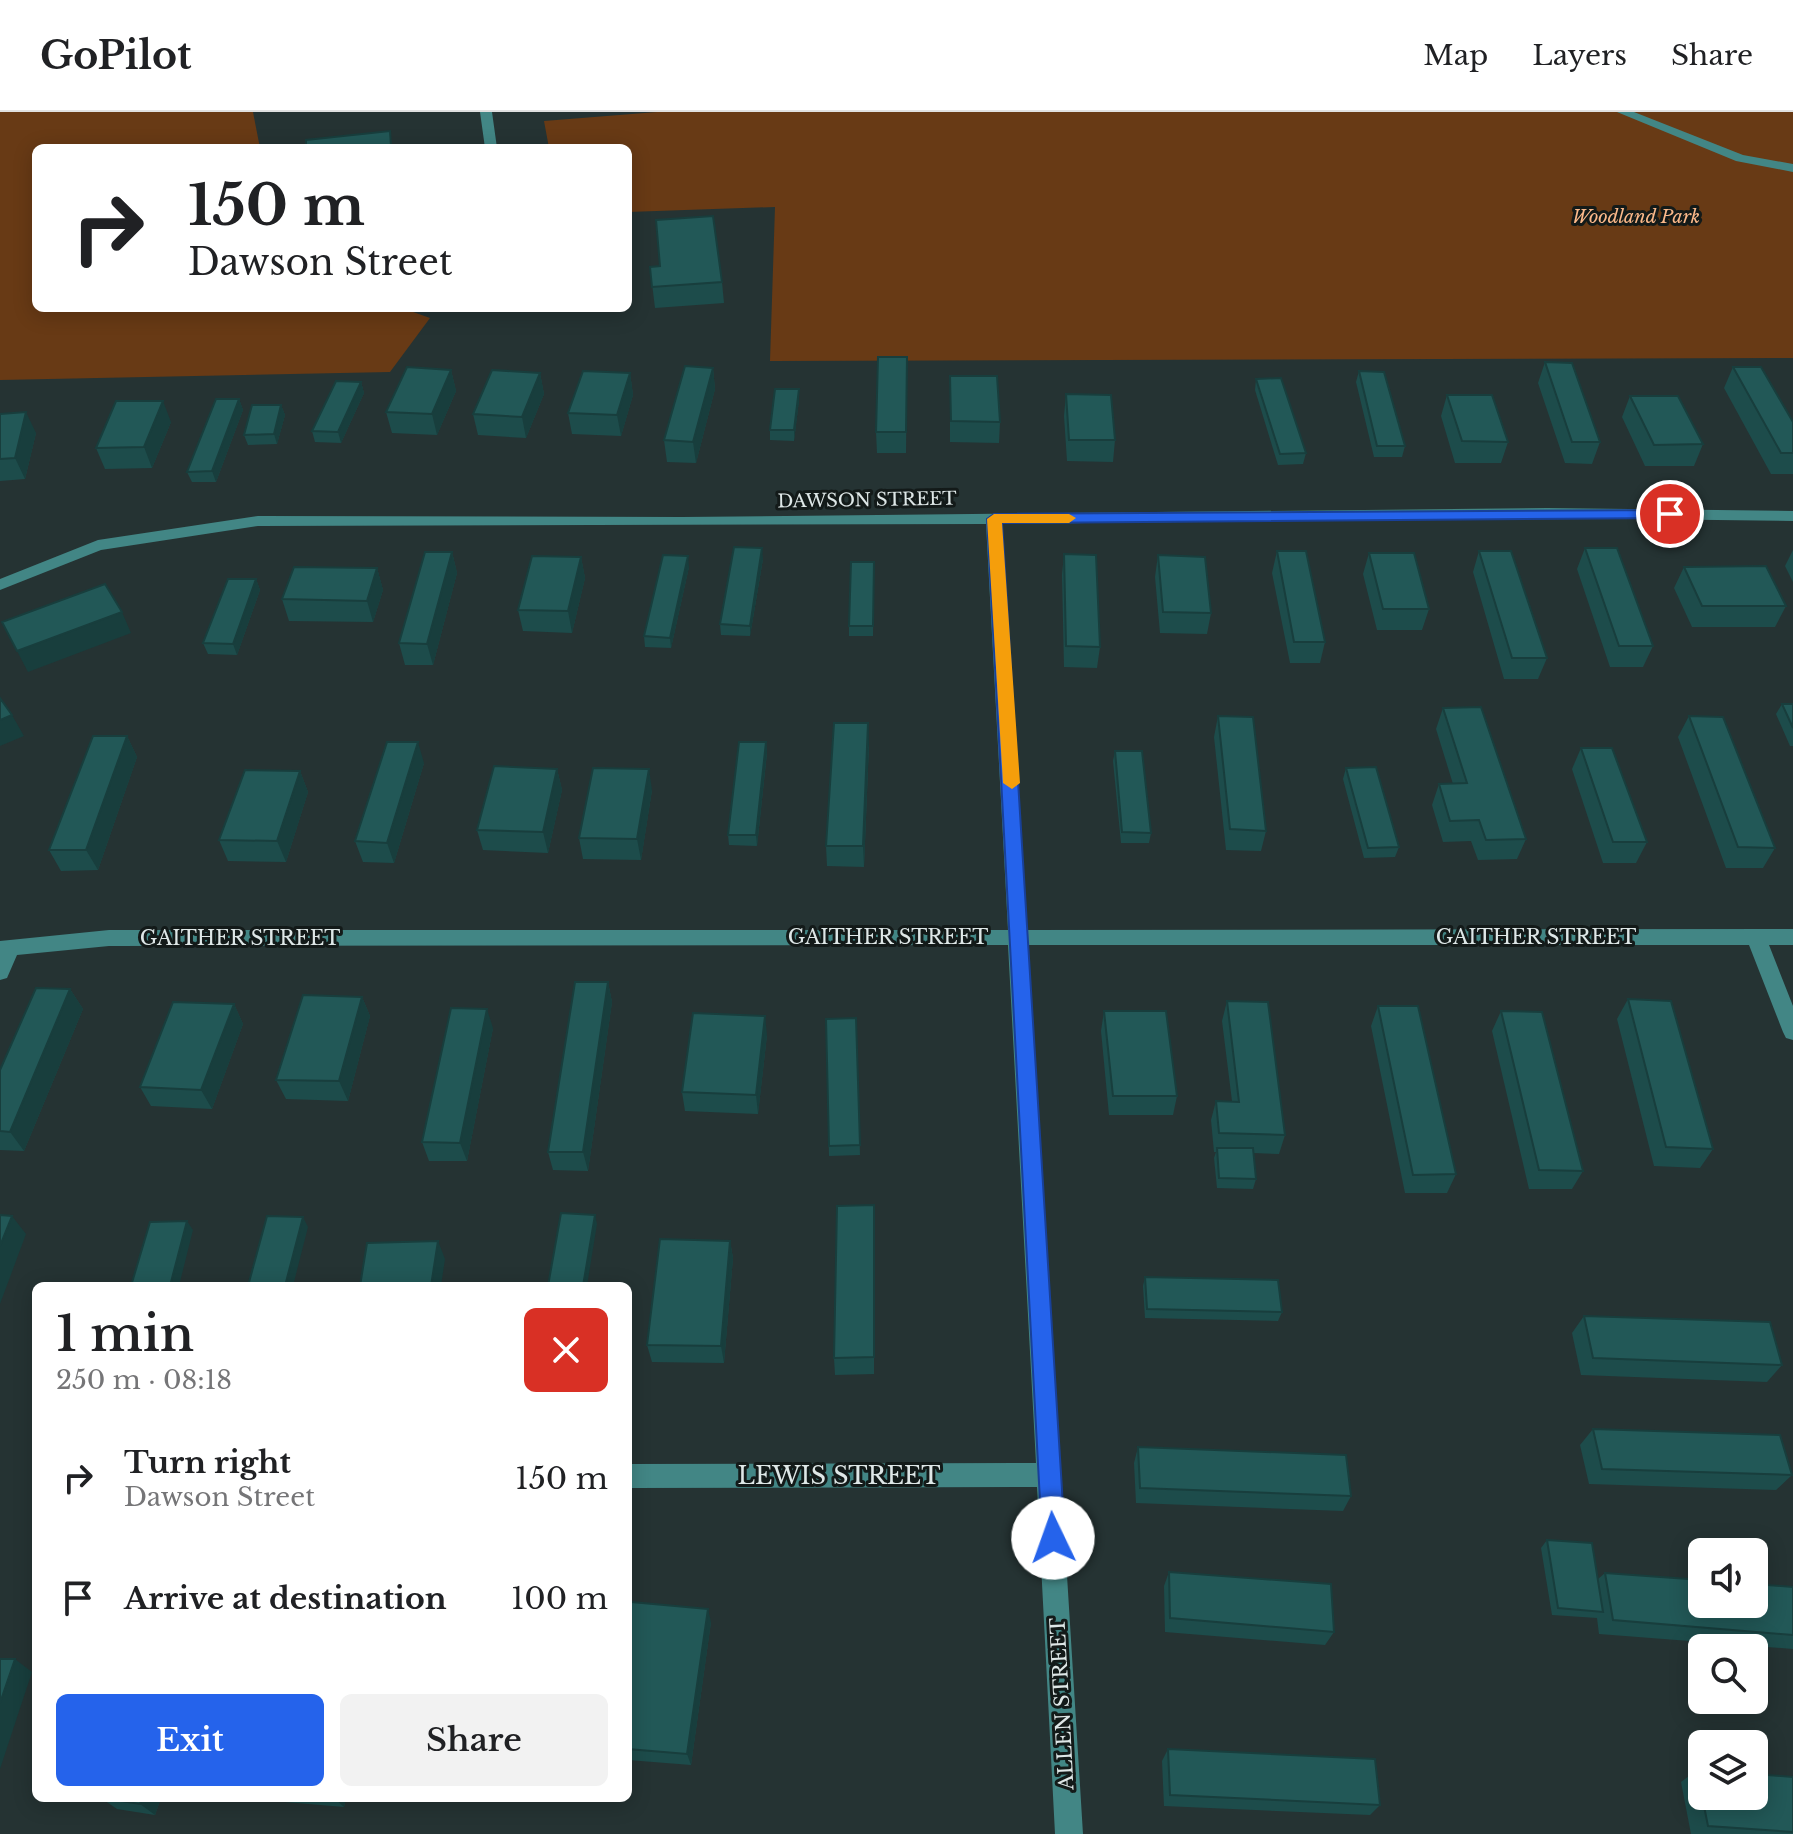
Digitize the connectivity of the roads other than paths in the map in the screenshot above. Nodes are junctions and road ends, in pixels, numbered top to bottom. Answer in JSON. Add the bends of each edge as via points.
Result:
{"nodes":[{"id":1,"x":486,"y":112,"type":"edge"},
{"id":2,"x":1623,"y":112,"type":"edge"},
{"id":3,"x":490,"y":144,"type":"edge"},
{"id":4,"x":1793,"y":168,"type":"edge"},
{"id":5,"x":1793,"y":516,"type":"edge"},
{"id":6,"x":994,"y":519,"type":"junction"},
{"id":7,"x":0,"y":585,"type":"edge"},
{"id":8,"x":1020,"y":937,"type":"junction"},
{"id":9,"x":1756,"y":937,"type":"junction"},
{"id":10,"x":1793,"y":937,"type":"edge"},
{"id":11,"x":5,"y":947,"type":"edge"},
{"id":12,"x":0,"y":972,"type":"edge"},
{"id":13,"x":1793,"y":1032,"type":"edge"},
{"id":14,"x":1049,"y":1475,"type":"junction"},
{"id":15,"x":632,"y":1476,"type":"edge"},
{"id":16,"x":1069,"y":1834,"type":"edge"}],
"edges":[{"from":1,"to":3,"type":"street"},
{"from":2,"to":4,"type":"street","via":[[1740,158]]},
{"from":5,"to":6,"type":"street","name":"DAWSON STREET"},
{"from":6,"to":7,"type":"street","name":"DAWSON STREET","via":[[258,521],[98,545]]},
{"from":6,"to":8,"type":"street","name":"ALLEN STREET"},
{"from":8,"to":9,"type":"street","name":"GAITHER STREET"},
{"from":8,"to":11,"type":"street","name":"GAITHER STREET","via":[[125,938]]},
{"from":8,"to":14,"type":"street","name":"ALLEN STREET"},
{"from":9,"to":10,"type":"street","name":"GAITHER STREET"},
{"from":9,"to":13,"type":"street"},
{"from":11,"to":12,"type":"street","name":"GAITHER STREET"},
{"from":14,"to":15,"type":"street","name":"LEWIS STREET"},
{"from":14,"to":16,"type":"street","name":"ALLEN STREET"}]}
